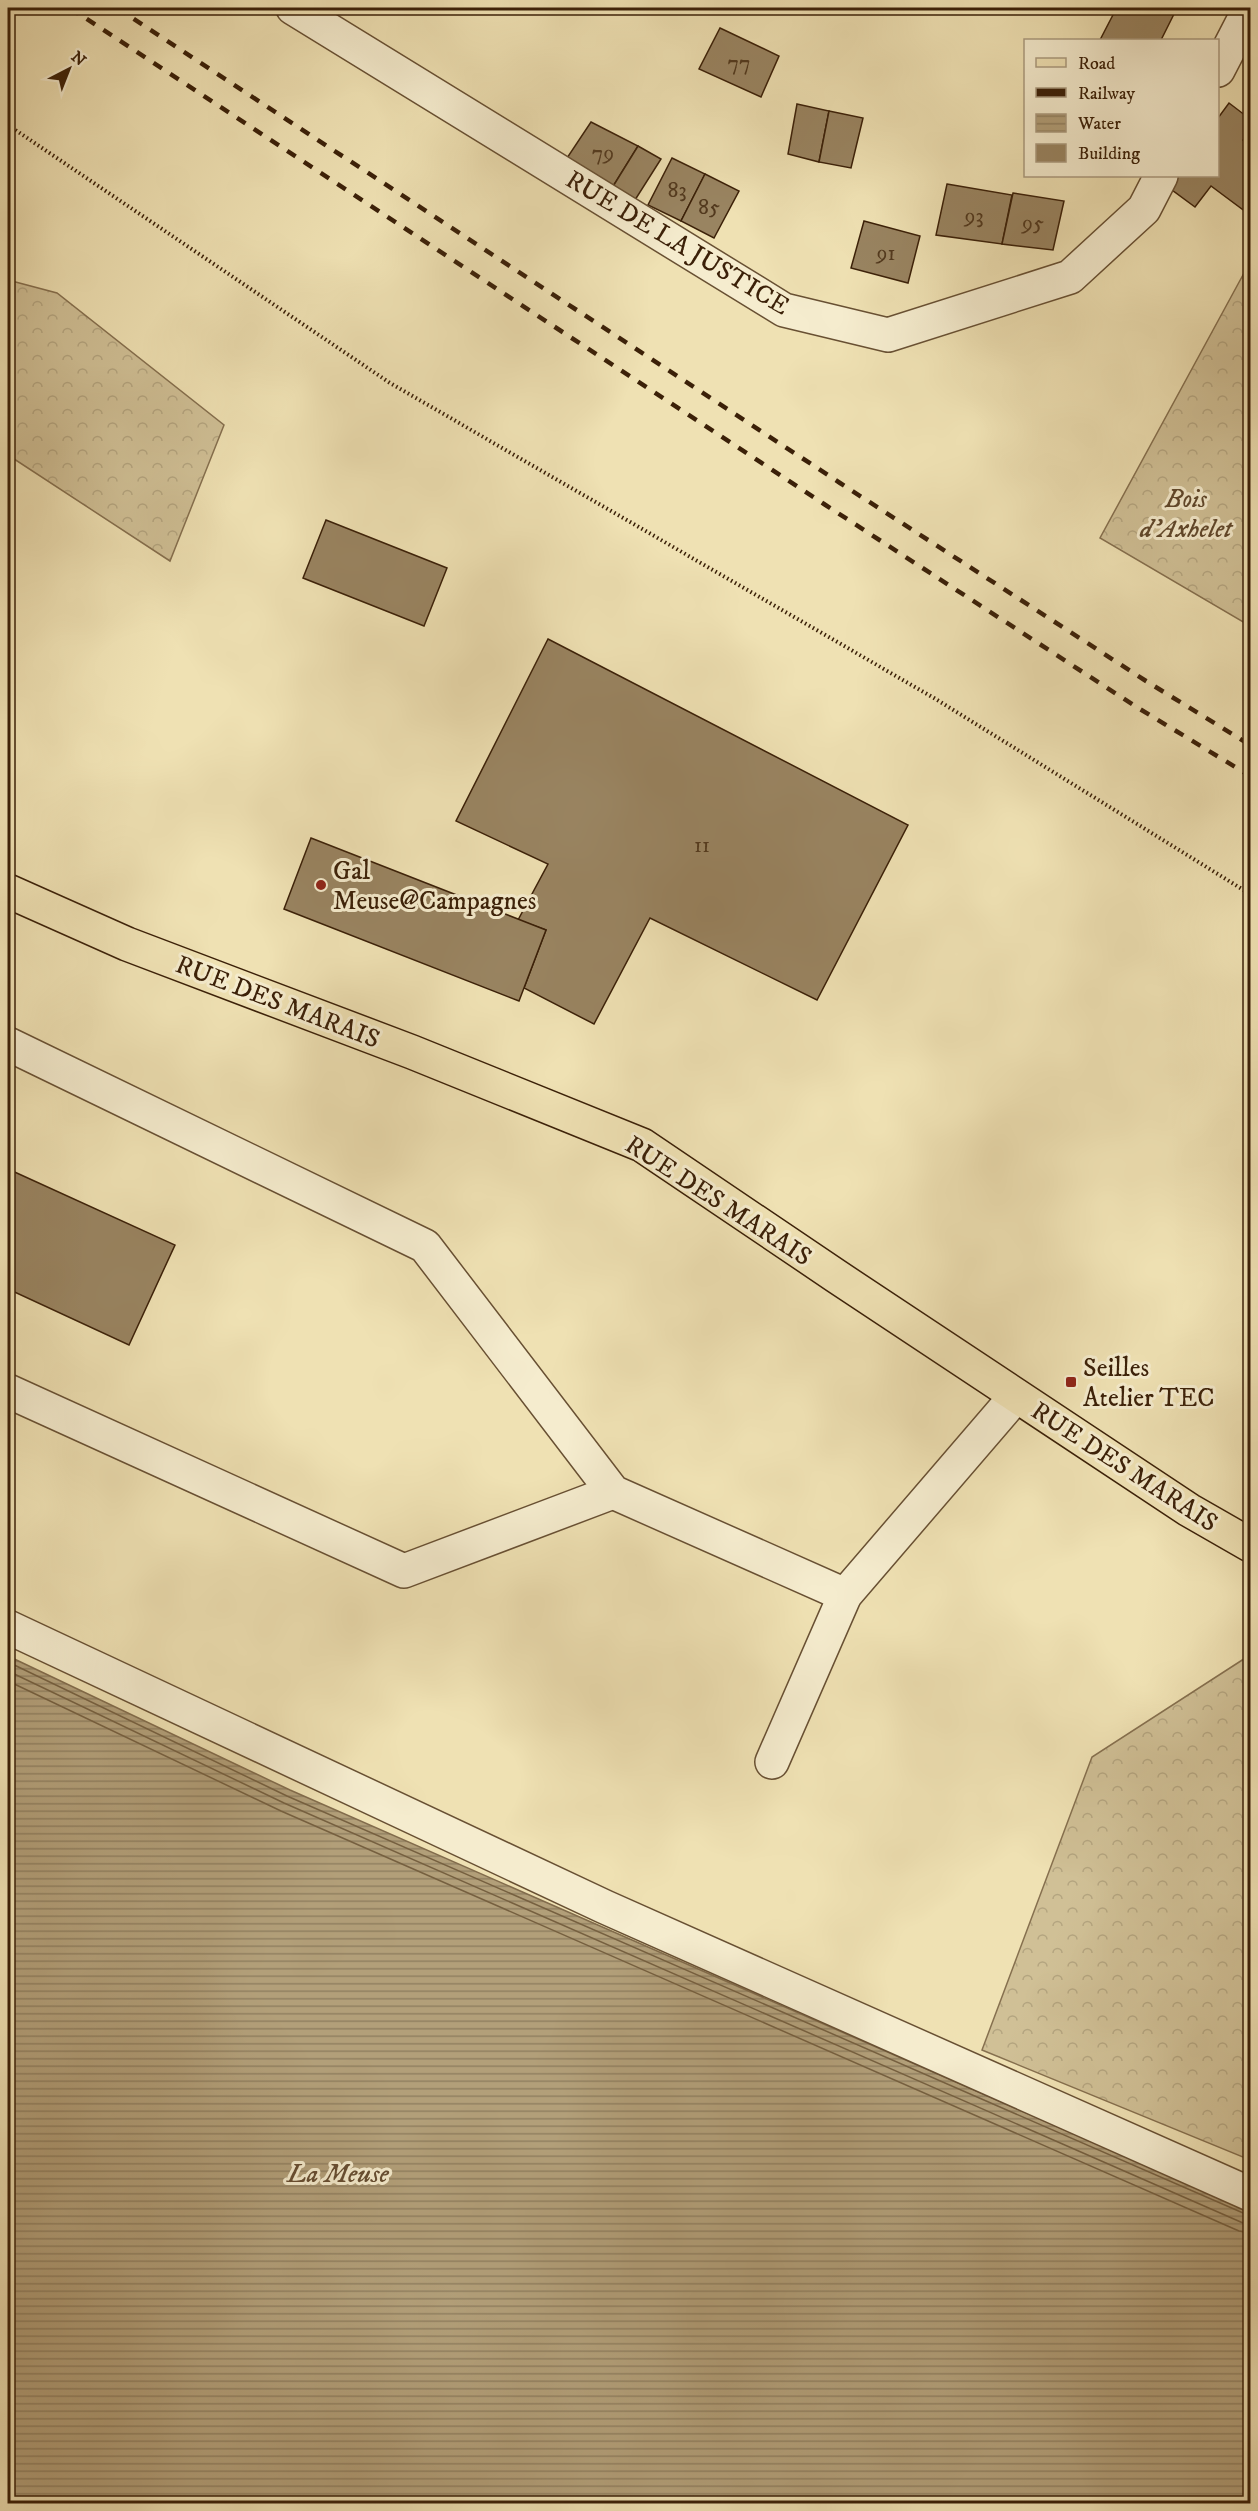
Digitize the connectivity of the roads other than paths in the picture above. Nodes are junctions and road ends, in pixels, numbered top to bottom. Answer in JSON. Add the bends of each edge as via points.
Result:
{"nodes":[{"id":1,"x":293,"y":8,"type":"edge"},
{"id":2,"x":1250,"y":8,"type":"edge"},
{"id":3,"x":1219,"y":67,"type":"edge"},
{"id":4,"x":1160,"y":177,"type":"edge"},
{"id":5,"x":8,"y":891,"type":"edge"},
{"id":6,"x":8,"y":1044,"type":"edge"},
{"id":7,"x":8,"y":1391,"type":"edge"},
{"id":8,"x":1016,"y":1396,"type":"junction"},
{"id":9,"x":613,"y":1492,"type":"junction"},
{"id":10,"x":1251,"y":1545,"type":"edge"},
{"id":11,"x":845,"y":1595,"type":"junction"},
{"id":12,"x":8,"y":1628,"type":"edge"},
{"id":13,"x":772,"y":1762,"type":"dead end"},
{"id":14,"x":1251,"y":2194,"type":"edge"}],
"edges":[{"from":1,"to":4,"type":"street","name":"RUE DE LA JUSTICE","via":[[783,310],[888,335],[1070,277],[1144,209]]},
{"from":2,"to":3,"type":"street"},
{"from":5,"to":8,"type":"main road","name":"RUE DES MARAIS","via":[[127,944],[412,1052],[642,1145]]},
{"from":6,"to":9,"type":"street","via":[[425,1246]]},
{"from":7,"to":9,"type":"street","via":[[404,1571]]},
{"from":8,"to":10,"type":"main road","name":"RUE DES MARAIS","via":[[1189,1510]]},
{"from":8,"to":11,"type":"street"},
{"from":9,"to":11,"type":"street"},
{"from":11,"to":13,"type":"street"},
{"from":12,"to":14,"type":"street","via":[[616,1912]]}]}
